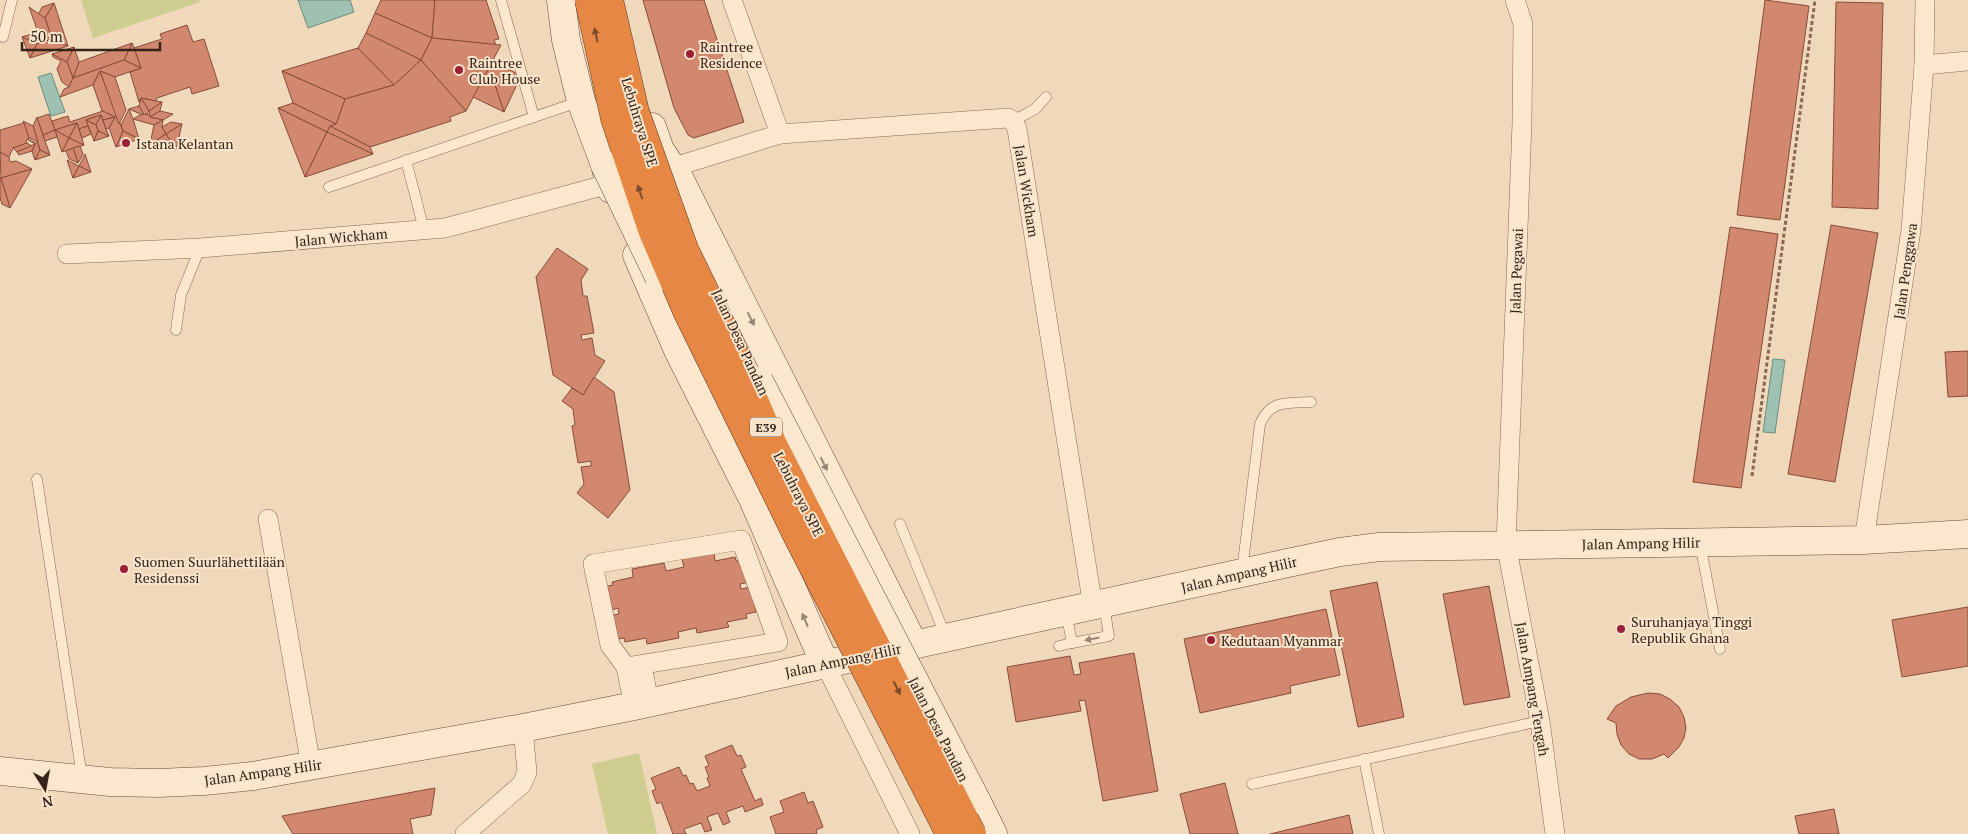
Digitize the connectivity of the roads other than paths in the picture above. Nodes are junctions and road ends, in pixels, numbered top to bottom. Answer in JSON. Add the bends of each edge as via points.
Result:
{"nodes":[{"id":1,"x":12,"y":0,"type":"edge"},
{"id":2,"x":501,"y":0,"type":"edge"},
{"id":3,"x":561,"y":0,"type":"edge"},
{"id":4,"x":589,"y":0,"type":"edge"},
{"id":5,"x":609,"y":0,"type":"edge"},
{"id":6,"x":617,"y":0,"type":"edge"},
{"id":7,"x":732,"y":0,"type":"edge"},
{"id":8,"x":1515,"y":0,"type":"edge"},
{"id":9,"x":1925,"y":0,"type":"edge"},
{"id":10,"x":3,"y":37,"type":"dead end"},
{"id":11,"x":1968,"y":61,"type":"edge"},
{"id":12,"x":1924,"y":65,"type":"junction"},
{"id":13,"x":1046,"y":97,"type":"dead end"},
{"id":14,"x":582,"y":101,"type":"junction"},
{"id":15,"x":534,"y":117,"type":"junction"},
{"id":16,"x":1013,"y":121,"type":"junction"},
{"id":17,"x":780,"y":134,"type":"junction"},
{"id":18,"x":666,"y":159,"type":"junction"},
{"id":19,"x":406,"y":160,"type":"junction"},
{"id":20,"x":607,"y":174,"type":"junction"},
{"id":21,"x":329,"y":187,"type":"dead end"},
{"id":22,"x":424,"y":230,"type":"junction"},
{"id":23,"x":200,"y":248,"type":"junction"},
{"id":24,"x":67,"y":254,"type":"dead end"},
{"id":25,"x":176,"y":330,"type":"dead end"},
{"id":26,"x":1311,"y":402,"type":"dead end"},
{"id":27,"x":37,"y":479,"type":"dead end"},
{"id":28,"x":268,"y":520,"type":"dead end"},
{"id":29,"x":900,"y":524,"type":"dead end"},
{"id":30,"x":1968,"y":534,"type":"edge"},
{"id":31,"x":1864,"y":540,"type":"junction"},
{"id":32,"x":1700,"y":542,"type":"junction"},
{"id":33,"x":1506,"y":544,"type":"junction"},
{"id":34,"x":1242,"y":574,"type":"junction"},
{"id":35,"x":1098,"y":605,"type":"junction"},
{"id":36,"x":1066,"y":612,"type":"junction"},
{"id":37,"x":946,"y":638,"type":"junction"},
{"id":38,"x":1072,"y":643,"type":"junction"},
{"id":39,"x":914,"y":645,"type":"junction"},
{"id":40,"x":1059,"y":646,"type":"dead end"},
{"id":41,"x":1720,"y":649,"type":"dead end"},
{"id":42,"x":825,"y":664,"type":"junction"},
{"id":43,"x":634,"y":666,"type":"junction"},
{"id":44,"x":641,"y":704,"type":"junction"},
{"id":45,"x":1540,"y":720,"type":"junction"},
{"id":46,"x":523,"y":728,"type":"junction"},
{"id":47,"x":1364,"y":759,"type":"junction"},
{"id":48,"x":311,"y":766,"type":"junction"},
{"id":49,"x":0,"y":771,"type":"edge"},
{"id":50,"x":82,"y":779,"type":"junction"},
{"id":51,"x":1252,"y":784,"type":"dead end"},
{"id":52,"x":932,"y":830,"type":"edge"},
{"id":53,"x":465,"y":834,"type":"edge"},
{"id":54,"x":972,"y":834,"type":"edge"},
{"id":55,"x":993,"y":834,"type":"edge"},
{"id":56,"x":1379,"y":834,"type":"edge"},
{"id":57,"x":1555,"y":834,"type":"edge"}],
"edges":[{"from":1,"to":10,"type":"lane"},
{"from":2,"to":15,"type":"lane"},
{"from":3,"to":14,"type":"street","via":[[566,40]]},
{"from":52,"to":4,"type":"highway","name":"Lebuhraya SPE","number":"E39","one_way":true,"bridge":true,"via":[[798,538],[687,311],[653,232],[615,119]]},
{"from":5,"to":54,"type":"highway","name":"Lebuhraya SPE","number":"E39","one_way":true,"bridge":true,"via":[[635,112],[684,249],[773,445]]},
{"from":6,"to":18,"type":"street","name":"Jalan Desa Pandan","via":[[635,74]]},
{"from":7,"to":17,"type":"street"},
{"from":8,"to":33,"type":"street","name":"Jalan Pegawai","via":[[1523,24],[1522,113]]},
{"from":9,"to":12,"type":"street","name":"Jalan Penggawa"},
{"from":11,"to":12,"type":"street"},
{"from":12,"to":31,"type":"street","name":"Jalan Penggawa","via":[[1911,230]]},
{"from":13,"to":16,"type":"lane","via":[[1035,109]]},
{"from":14,"to":15,"type":"lane"},
{"from":14,"to":20,"type":"street"},
{"from":15,"to":19,"type":"lane"},
{"from":16,"to":17,"type":"street","via":[[1008,118]]},
{"from":16,"to":35,"type":"street","name":"Jalan Wickham","via":[[1017,129]]},
{"from":17,"to":18,"type":"street"},
{"from":18,"to":39,"type":"street","one_way":true,"via":[[679,178]]},
{"from":18,"to":55,"type":"street","name":"Jalan Desa Pandan","bridge":true,"via":[[664,173],[766,397]]},
{"from":19,"to":21,"type":"lane"},
{"from":19,"to":22,"type":"lane"},
{"from":20,"to":22,"type":"street","name":"Jalan Wickham","via":[[445,228]]},
{"from":42,"to":20,"type":"street","one_way":true,"via":[[753,499],[642,268]]},
{"from":20,"to":52,"type":"street","bridge":true},
{"from":22,"to":23,"type":"street","name":"Jalan Wickham"},
{"from":23,"to":24,"type":"street","name":"Jalan Wickham"},
{"from":23,"to":25,"type":"lane","via":[[181,295]]},
{"from":26,"to":34,"type":"lane","via":[[1276,404],[1265,412],[1260,424]]},
{"from":27,"to":50,"type":"lane"},
{"from":28,"to":48,"type":"street"},
{"from":29,"to":37,"type":"lane"},
{"from":30,"to":31,"type":"street","name":"Jalan Ampang Hilir"},
{"from":31,"to":32,"type":"street","name":"Jalan Ampang Hilir"},
{"from":32,"to":33,"type":"street","name":"Jalan Ampang Hilir"},
{"from":32,"to":41,"type":"lane"},
{"from":33,"to":34,"type":"street","name":"Jalan Ampang Hilir","via":[[1378,547]]},
{"from":33,"to":45,"type":"street","name":"Jalan Ampang Tengah"},
{"from":34,"to":35,"type":"street","name":"Jalan Ampang Hilir"},
{"from":35,"to":36,"type":"street","name":"Jalan Ampang Hilir"},
{"from":35,"to":38,"type":"lane","one_way":true,"via":[[1109,636]]},
{"from":36,"to":37,"type":"street","name":"Jalan Ampang Hilir"},
{"from":36,"to":38,"type":"lane"},
{"from":37,"to":39,"type":"street","name":"Jalan Ampang Hilir"},
{"from":38,"to":40,"type":"lane"},
{"from":39,"to":42,"type":"street","name":"Jalan Ampang Hilir"},
{"from":42,"to":44,"type":"street","name":"Jalan Ampang Hilir"},
{"from":42,"to":52,"type":"street"},
{"from":43,"to":43,"type":"street","via":[[778,642],[741,540],[593,564],[610,645]]},
{"from":43,"to":44,"type":"street"},
{"from":44,"to":46,"type":"street","name":"Jalan Ampang Hilir"},
{"from":45,"to":47,"type":"lane"},
{"from":45,"to":57,"type":"street","name":"Jalan Ampang Tengah"},
{"from":46,"to":48,"type":"street","name":"Jalan Ampang Hilir"},
{"from":46,"to":53,"type":"street","via":[[527,772],[522,784]]},
{"from":47,"to":51,"type":"lane"},
{"from":47,"to":56,"type":"lane"},
{"from":48,"to":50,"type":"street","name":"Jalan Ampang Hilir","via":[[204,781],[110,782]]},
{"from":49,"to":50,"type":"street","name":"Jalan Ampang Hilir"}]}
